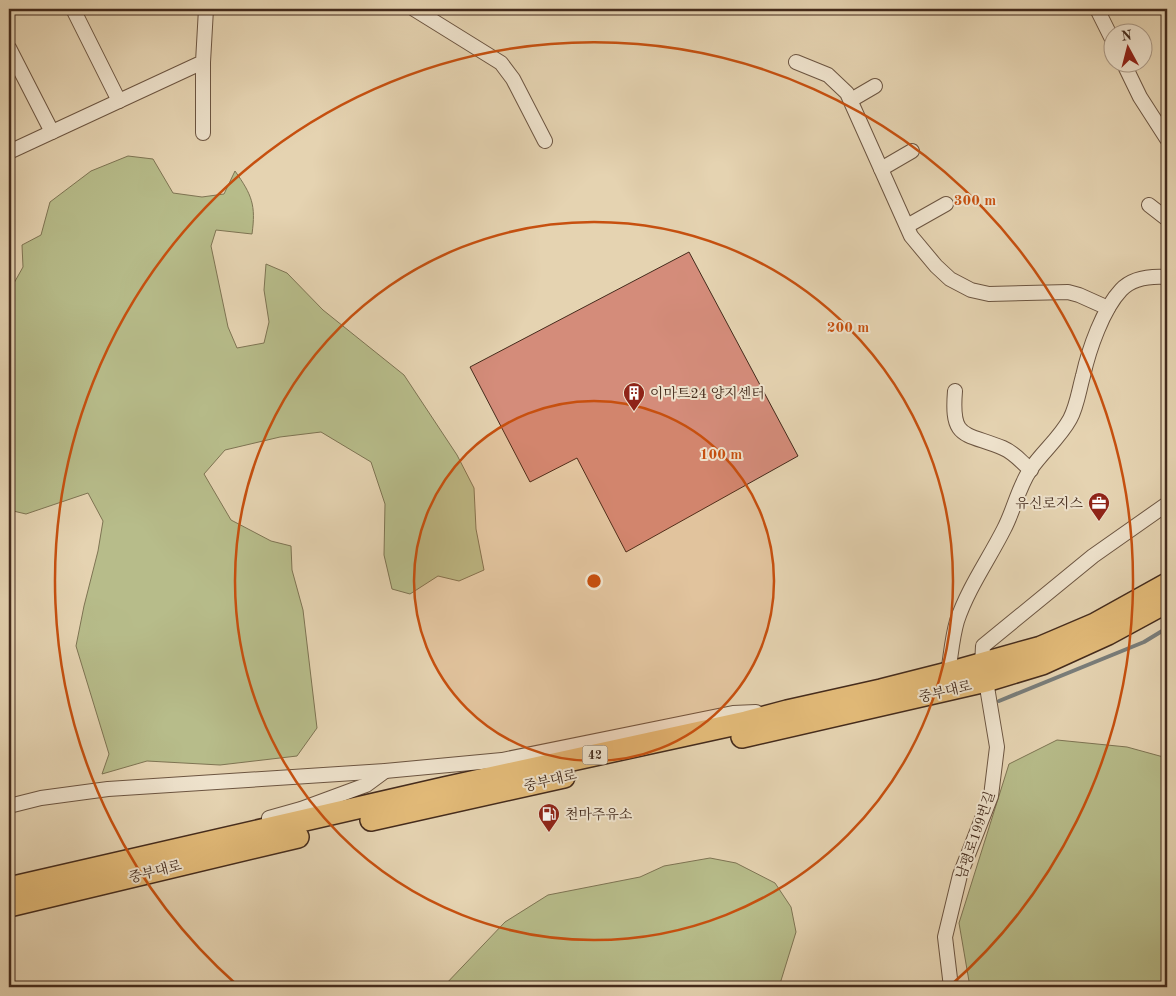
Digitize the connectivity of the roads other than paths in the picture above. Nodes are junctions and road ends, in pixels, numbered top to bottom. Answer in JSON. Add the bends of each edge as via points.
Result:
{"nodes":[{"id":1,"x":73,"y":9,"type":"edge"},
{"id":2,"x":206,"y":9,"type":"edge"},
{"id":3,"x":414,"y":9,"type":"edge"},
{"id":4,"x":1097,"y":9,"type":"edge"},
{"id":5,"x":1104,"y":23,"type":"edge"},
{"id":6,"x":9,"y":48,"type":"edge"},
{"id":7,"x":204,"y":62,"type":"junction"},
{"id":8,"x":796,"y":62,"type":"dead end"},
{"id":9,"x":1128,"y":72,"type":"edge"},
{"id":10,"x":875,"y":86,"type":"dead end"},
{"id":11,"x":851,"y":100,"type":"junction"},
{"id":12,"x":119,"y":101,"type":"junction"},
{"id":13,"x":52,"y":132,"type":"junction"},
{"id":14,"x":203,"y":133,"type":"dead end"},
{"id":15,"x":1167,"y":140,"type":"edge"},
{"id":16,"x":545,"y":141,"type":"dead end"},
{"id":17,"x":9,"y":152,"type":"edge"},
{"id":18,"x":912,"y":152,"type":"dead end"},
{"id":19,"x":881,"y":169,"type":"junction"},
{"id":20,"x":946,"y":204,"type":"dead end"},
{"id":21,"x":1149,"y":205,"type":"dead end"},
{"id":22,"x":1167,"y":219,"type":"edge"},
{"id":23,"x":907,"y":226,"type":"junction"},
{"id":24,"x":1167,"y":277,"type":"edge"},
{"id":25,"x":1108,"y":308,"type":"junction"},
{"id":26,"x":955,"y":391,"type":"dead end"},
{"id":27,"x":1030,"y":470,"type":"junction"},
{"id":28,"x":1167,"y":504,"type":"edge"},
{"id":29,"x":1167,"y":584,"type":"edge"},
{"id":30,"x":1167,"y":602,"type":"edge"},
{"id":31,"x":948,"y":673,"type":"junction"},
{"id":32,"x":984,"y":673,"type":"junction"},
{"id":33,"x":787,"y":711,"type":"junction"},
{"id":34,"x":385,"y":770,"type":"junction"},
{"id":35,"x":9,"y":806,"type":"edge"},
{"id":36,"x":213,"y":841,"type":"junction"},
{"id":37,"x":9,"y":888,"type":"edge"},
{"id":38,"x":9,"y":906,"type":"edge"},
{"id":39,"x":951,"y":987,"type":"edge"}],
"edges":[{"from":1,"to":12,"type":"street"},
{"from":2,"to":7,"type":"street"},
{"from":3,"to":16,"type":"street","via":[[501,62]]},
{"from":4,"to":5,"type":"street"},
{"from":6,"to":13,"type":"street"},
{"from":7,"to":12,"type":"street"},
{"from":7,"to":14,"type":"street"},
{"from":8,"to":11,"type":"street","via":[[828,75]]},
{"from":9,"to":15,"type":"street"},
{"from":10,"to":11,"type":"street"},
{"from":11,"to":19,"type":"street"},
{"from":12,"to":13,"type":"street"},
{"from":13,"to":17,"type":"street"},
{"from":18,"to":19,"type":"street"},
{"from":19,"to":23,"type":"street"},
{"from":20,"to":23,"type":"street"},
{"from":21,"to":22,"type":"street"},
{"from":23,"to":25,"type":"street","via":[[911,236],[936,266],[950,279],[971,290],[990,294],[1068,292]]},
{"from":24,"to":25,"type":"street","via":[[1155,276],[1132,282],[1123,288]]},
{"from":25,"to":27,"type":"street","via":[[1070,418]]},
{"from":26,"to":27,"type":"street","via":[[955,419],[961,431],[1004,448]]},
{"from":27,"to":31,"type":"street","via":[[1005,528],[958,618]]},
{"from":28,"to":32,"type":"street","name":"중부대로","via":[[1093,556],[983,646]]},
{"from":29,"to":32,"type":"main road","name":"중부대로","number":"42","via":[[1086,628]]},
{"from":30,"to":32,"type":"main road","name":"중부대로","number":"42","via":[[1042,664]]},
{"from":31,"to":32,"type":"main road","name":"중부대로","number":"42"},
{"from":31,"to":33,"type":"main road","name":"중부대로","number":"42"},
{"from":32,"to":38,"type":"main road","name":"중부대로","number":"42","via":[[865,710],[319,831]]},
{"from":32,"to":39,"type":"street","name":"남평로199번길","via":[[997,747],[991,796],[960,875],[946,937]]},
{"from":33,"to":34,"type":"street","via":[[733,713],[502,760]]},
{"from":33,"to":36,"type":"main road","name":"중부대로","number":"42"},
{"from":34,"to":35,"type":"street","via":[[108,789],[40,798]]},
{"from":34,"to":36,"type":"street","via":[[366,785],[242,826]]},
{"from":36,"to":37,"type":"main road","name":"중부대로","number":"42"}]}
